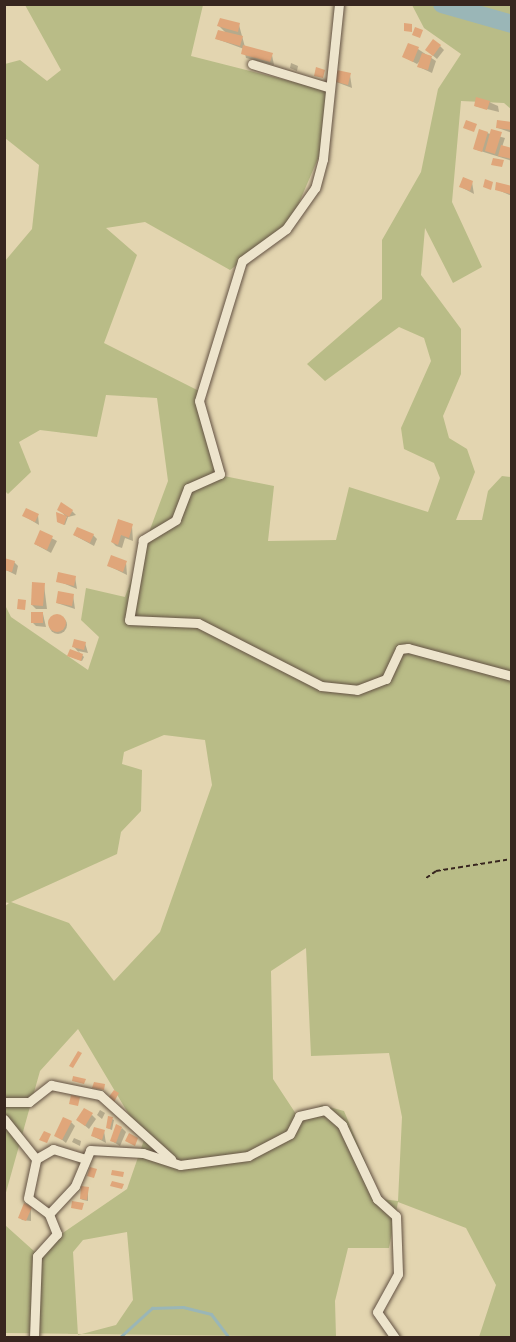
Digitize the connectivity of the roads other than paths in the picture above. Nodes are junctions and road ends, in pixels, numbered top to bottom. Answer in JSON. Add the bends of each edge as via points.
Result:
{"nodes":[{"id":1,"x":339,"y":4,"type":"edge"},
{"id":2,"x":252,"y":64,"type":"dead end"},
{"id":3,"x":327,"y":87,"type":"junction"},
{"id":4,"x":512,"y":676,"type":"edge"},
{"id":5,"x":4,"y":1102,"type":"edge"},
{"id":6,"x":4,"y":1119,"type":"edge"},
{"id":7,"x":36,"y":1159,"type":"junction"},
{"id":8,"x":172,"y":1159,"type":"junction"},
{"id":9,"x":86,"y":1160,"type":"junction"},
{"id":10,"x":49,"y":1214,"type":"junction"},
{"id":11,"x":33,"y":1338,"type":"edge"},
{"id":12,"x":395,"y":1338,"type":"edge"}],
"edges":[{"from":1,"to":3,"type":"street","via":[[340,34]]},
{"from":2,"to":3,"type":"street"},
{"from":3,"to":4,"type":"street","via":[[323,159],[315,188],[286,229],[242,261],[199,401],[220,474],[188,488],[176,520],[142,540],[129,620],[198,623],[321,686],[357,690],[386,679],[396,655],[408,648]]},
{"from":5,"to":8,"type":"street","via":[[29,1102],[51,1085],[100,1095]]},
{"from":6,"to":7,"type":"street"},
{"from":7,"to":9,"type":"street","via":[[53,1149]]},
{"from":7,"to":10,"type":"street","via":[[28,1198]]},
{"from":8,"to":9,"type":"street","via":[[90,1150]]},
{"from":8,"to":12,"type":"street","via":[[194,1165],[248,1156],[290,1134],[299,1116],[325,1110],[342,1125],[377,1198],[396,1216],[398,1274],[377,1312]]},
{"from":9,"to":10,"type":"street","via":[[75,1186]]},
{"from":10,"to":11,"type":"street","via":[[57,1234],[37,1257]]}]}
